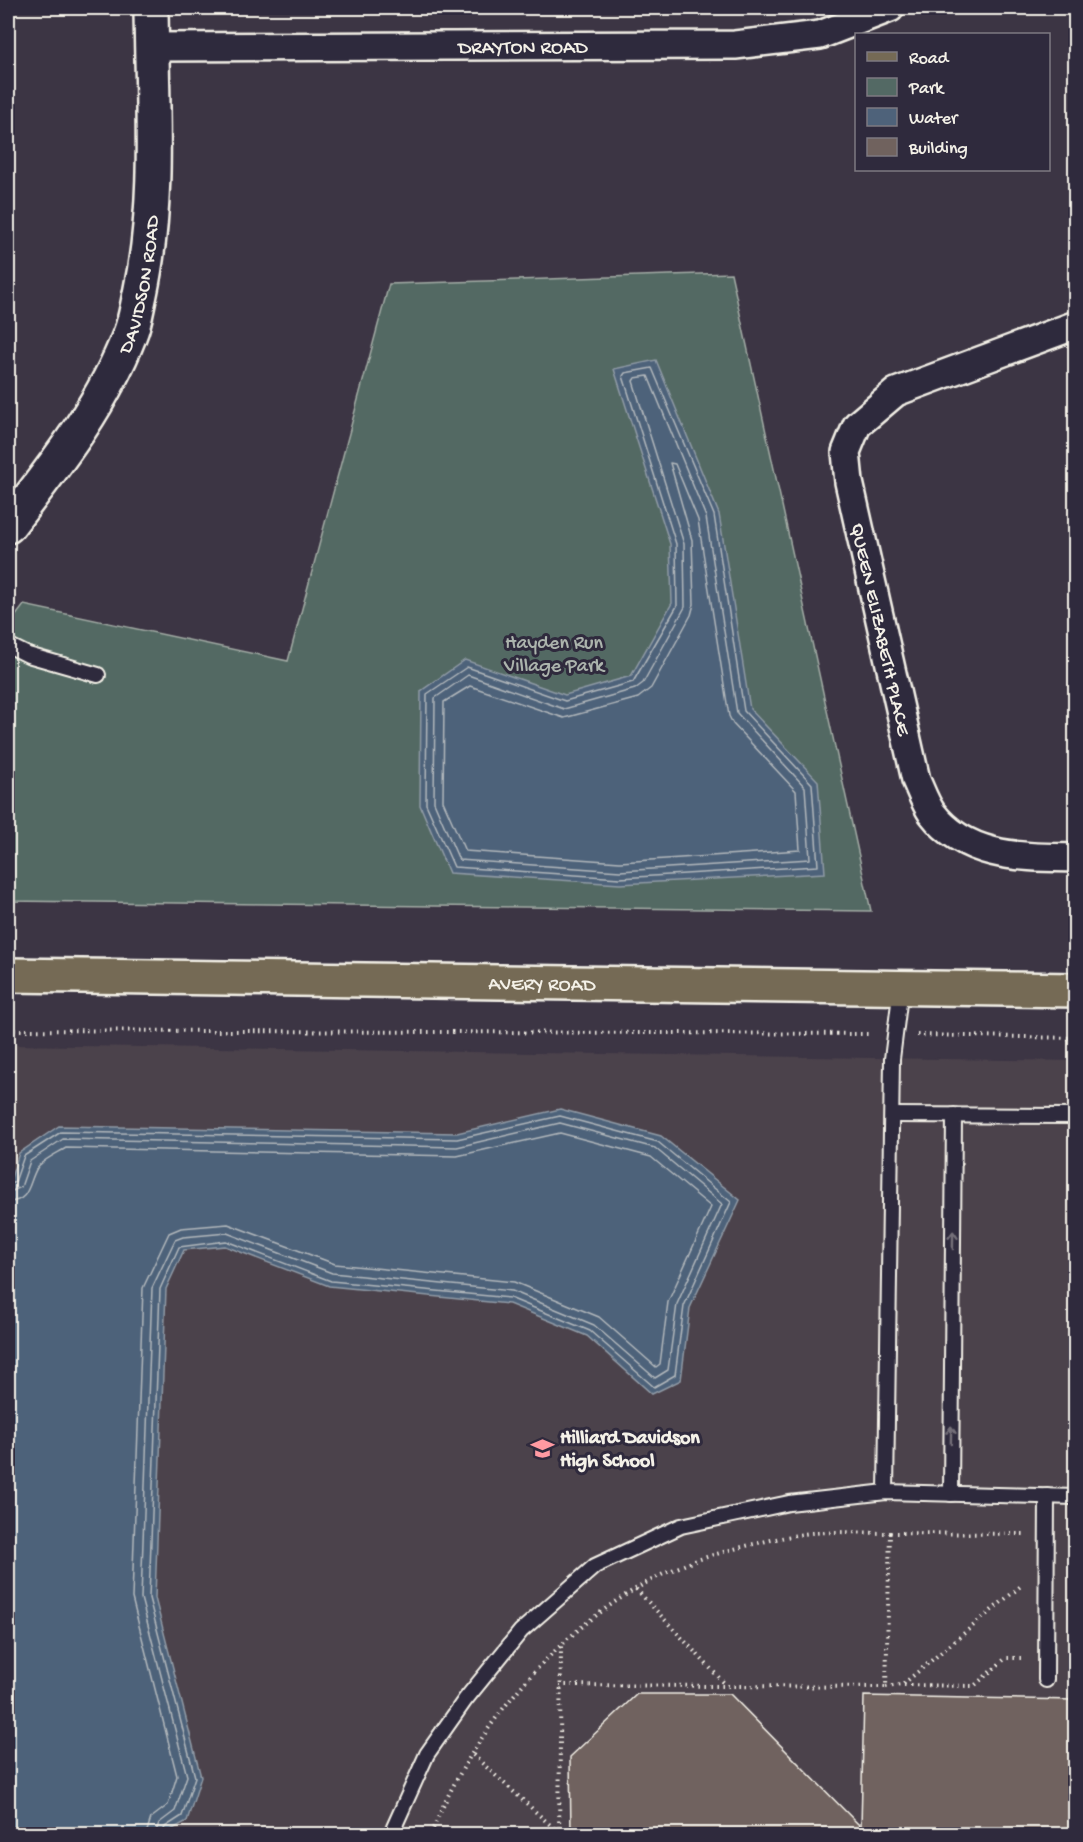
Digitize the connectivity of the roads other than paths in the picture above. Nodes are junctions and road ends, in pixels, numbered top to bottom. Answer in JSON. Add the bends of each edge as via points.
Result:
{"nodes":[{"id":1,"x":151,"y":8,"type":"edge"},
{"id":2,"x":890,"y":8,"type":"edge"},
{"id":3,"x":151,"y":46,"type":"junction"},
{"id":4,"x":1075,"y":328,"type":"edge"},
{"id":5,"x":8,"y":526,"type":"edge"},
{"id":6,"x":8,"y":645,"type":"edge"},
{"id":7,"x":98,"y":675,"type":"dead end"},
{"id":8,"x":1076,"y":858,"type":"edge"},
{"id":9,"x":8,"y":975,"type":"edge"},
{"id":10,"x":901,"y":987,"type":"junction"},
{"id":11,"x":1076,"y":990,"type":"edge"},
{"id":12,"x":892,"y":1115,"type":"junction"},
{"id":13,"x":954,"y":1115,"type":"junction"},
{"id":14,"x":1076,"y":1116,"type":"edge"},
{"id":15,"x":886,"y":1492,"type":"junction"},
{"id":16,"x":951,"y":1494,"type":"junction"},
{"id":17,"x":1047,"y":1496,"type":"junction"},
{"id":18,"x":1076,"y":1497,"type":"edge"},
{"id":19,"x":1046,"y":1680,"type":"dead end"},
{"id":20,"x":391,"y":1834,"type":"edge"}],
"edges":[{"from":1,"to":3,"type":"street","name":"DAVIDSON ROAD"},
{"from":2,"to":3,"type":"street","name":"DRAYTON ROAD","via":[[820,35],[735,45]]},
{"from":3,"to":5,"type":"street","name":"DAVIDSON ROAD","via":[[150,242],[131,332],[89,418]]},
{"from":4,"to":8,"type":"street","name":"QUEEN ELIZABETH PLACE","via":[[896,392],[857,425],[846,452],[849,482],[916,780],[932,812],[962,840],[995,854]]},
{"from":6,"to":7,"type":"lane","via":[[28,655]]},
{"from":9,"to":10,"type":"main road","name":"AVERY ROAD"},
{"from":10,"to":11,"type":"main road","name":"AVERY ROAD"},
{"from":10,"to":12,"type":"lane","via":[[892,1059]]},
{"from":12,"to":13,"type":"lane"},
{"from":12,"to":15,"type":"lane"},
{"from":13,"to":14,"type":"lane"},
{"from":16,"to":13,"type":"lane","one_way":true},
{"from":15,"to":16,"type":"lane"},
{"from":15,"to":20,"type":"lane","via":[[789,1503],[681,1526],[587,1570],[521,1631],[465,1700],[427,1754]]},
{"from":16,"to":17,"type":"lane"},
{"from":17,"to":18,"type":"lane"},
{"from":17,"to":19,"type":"lane"}]}
